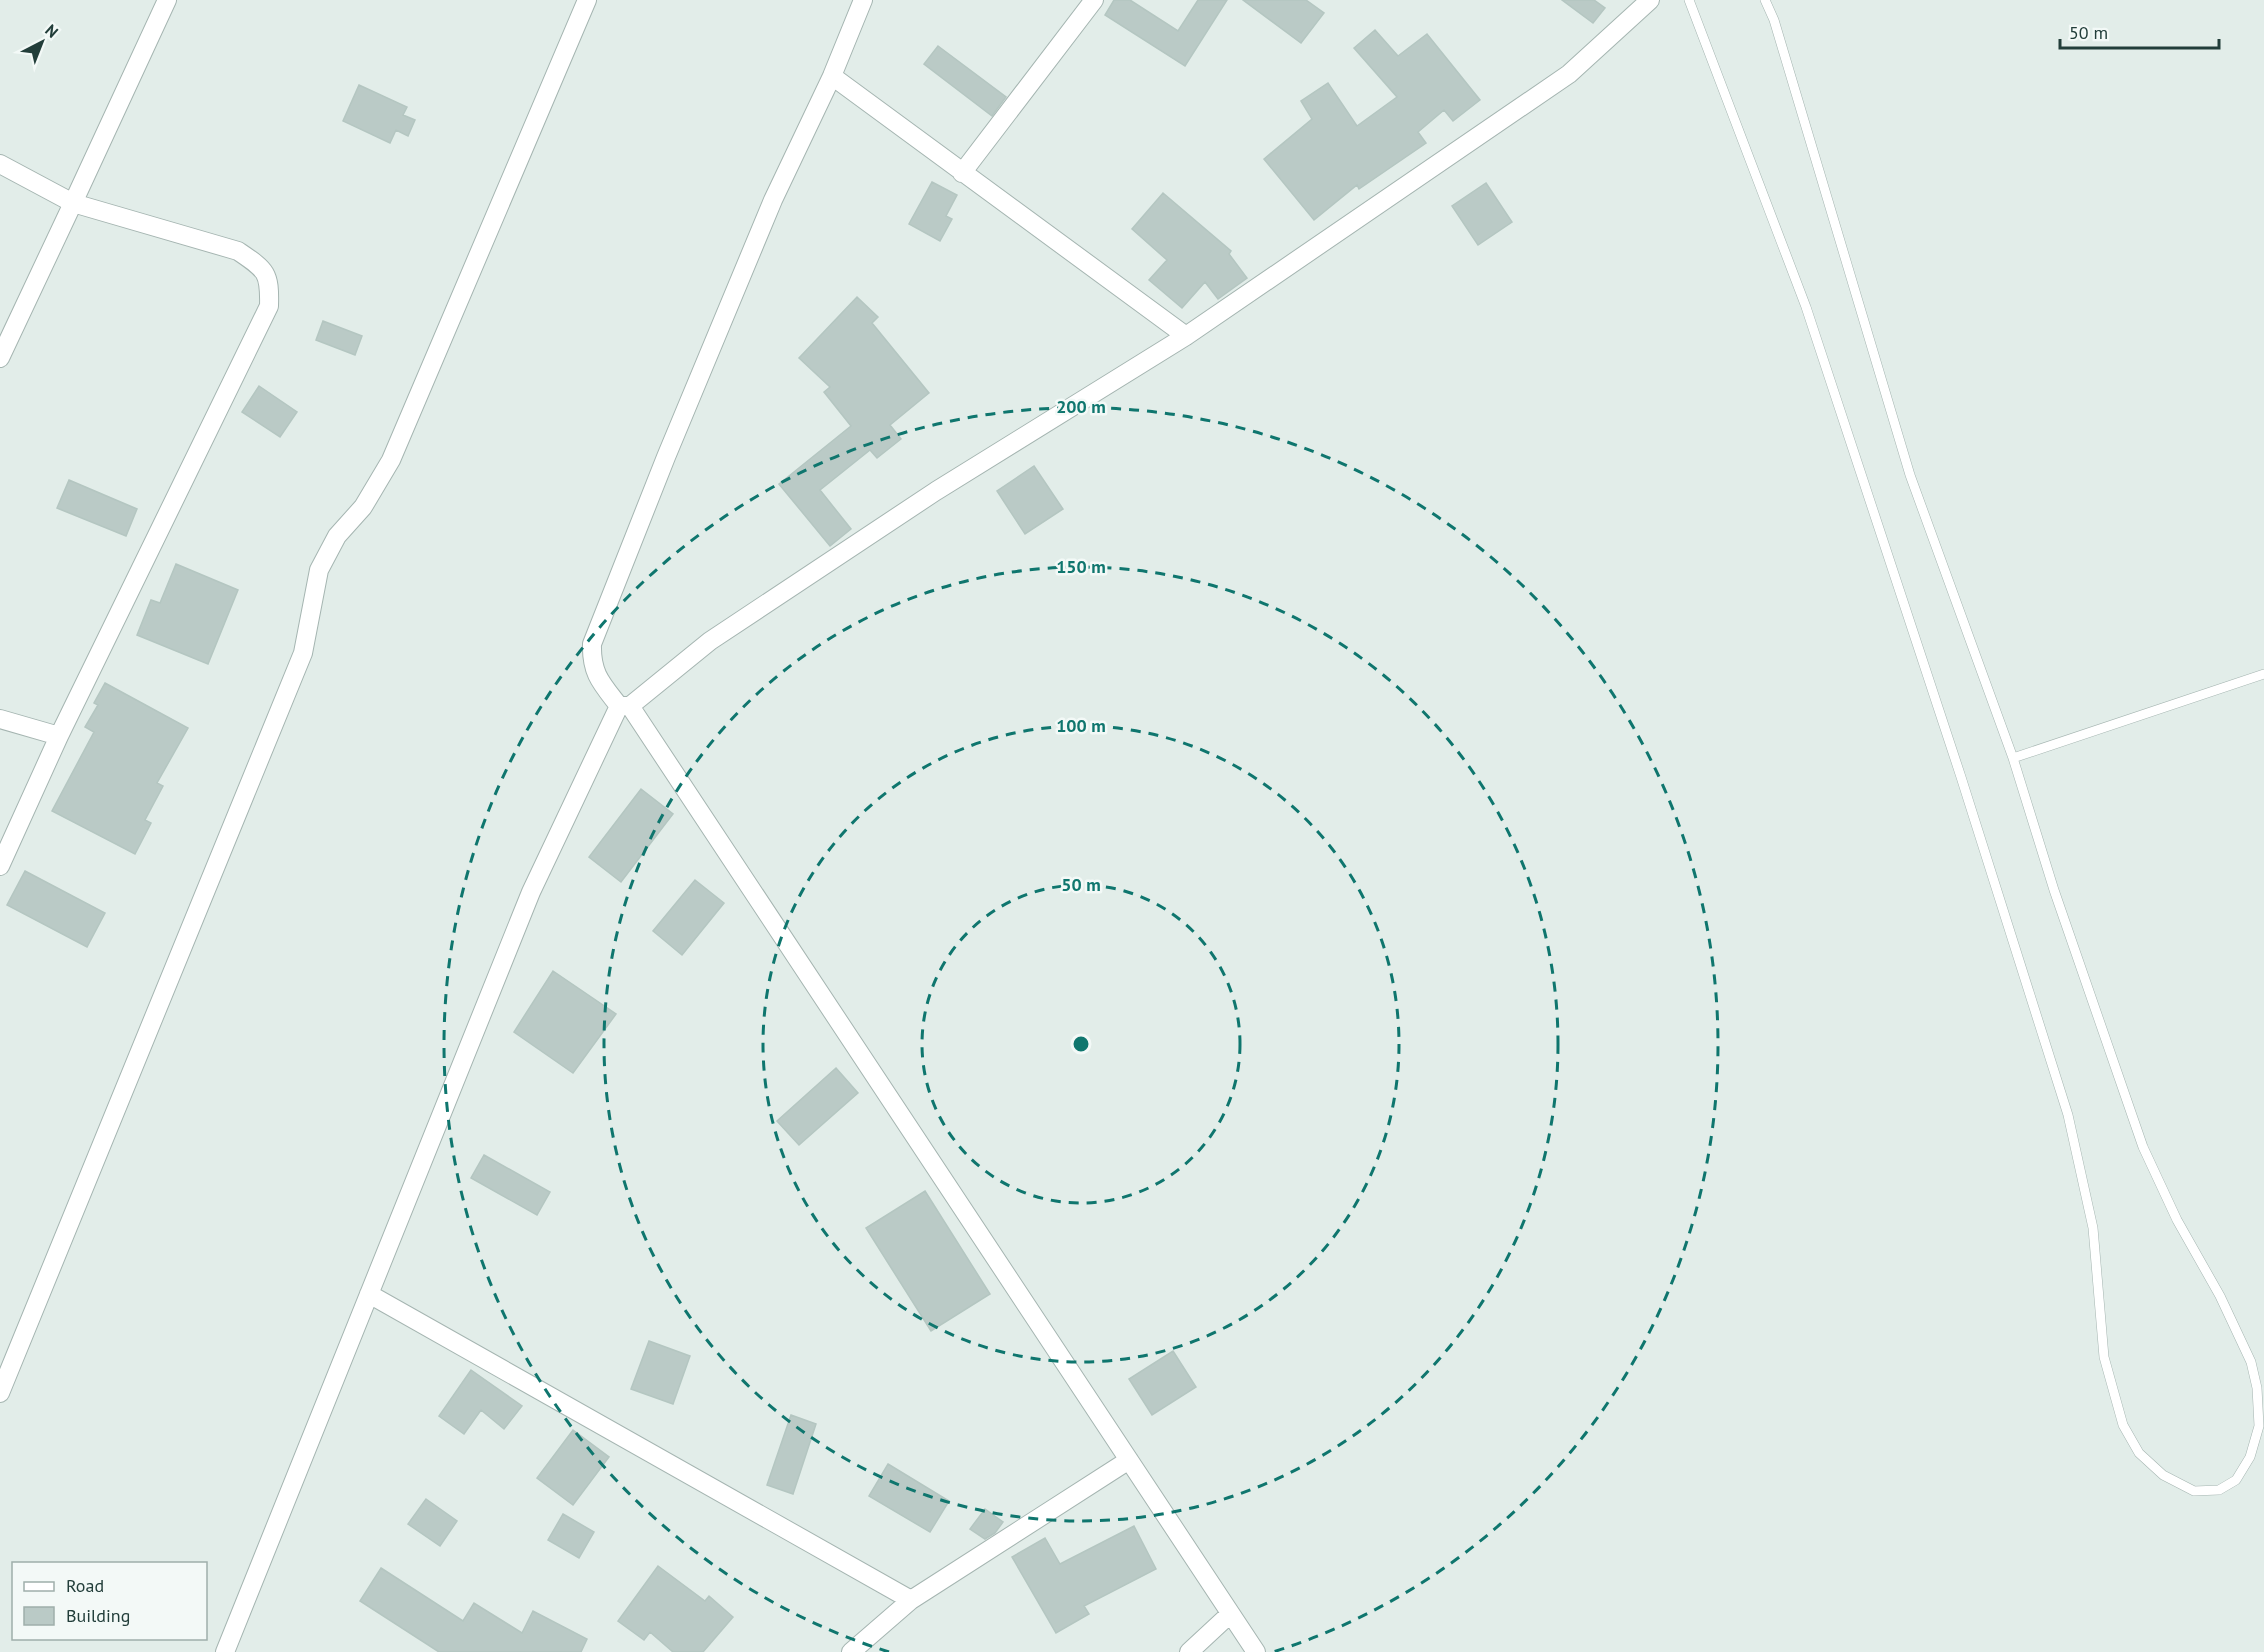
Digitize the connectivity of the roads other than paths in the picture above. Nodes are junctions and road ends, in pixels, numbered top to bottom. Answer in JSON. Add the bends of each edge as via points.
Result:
{"nodes":[{"id":1,"x":167,"y":0,"type":"edge"},
{"id":2,"x":587,"y":0,"type":"edge"},
{"id":3,"x":863,"y":0,"type":"edge"},
{"id":4,"x":1094,"y":0,"type":"edge"},
{"id":5,"x":1650,"y":0,"type":"edge"},
{"id":6,"x":1689,"y":0,"type":"edge"},
{"id":7,"x":1765,"y":0,"type":"edge"},
{"id":8,"x":832,"y":76,"type":"junction"},
{"id":9,"x":0,"y":164,"type":"edge"},
{"id":10,"x":962,"y":173,"type":"junction"},
{"id":11,"x":73,"y":202,"type":"junction"},
{"id":12,"x":1186,"y":336,"type":"junction"},
{"id":13,"x":0,"y":358,"type":"edge"},
{"id":14,"x":2264,"y":674,"type":"edge"},
{"id":15,"x":624,"y":706,"type":"junction"},
{"id":16,"x":0,"y":718,"type":"edge"},
{"id":17,"x":59,"y":736,"type":"junction"},
{"id":18,"x":2013,"y":758,"type":"junction"},
{"id":19,"x":0,"y":866,"type":"edge"},
{"id":20,"x":369,"y":1294,"type":"junction"},
{"id":21,"x":0,"y":1394,"type":"edge"},
{"id":22,"x":1129,"y":1460,"type":"junction"},
{"id":23,"x":911,"y":1600,"type":"junction"},
{"id":24,"x":1230,"y":1614,"type":"junction"},
{"id":25,"x":225,"y":1652,"type":"edge"},
{"id":26,"x":851,"y":1652,"type":"edge"},
{"id":27,"x":1189,"y":1652,"type":"edge"},
{"id":28,"x":1256,"y":1652,"type":"edge"}],
"edges":[{"from":1,"to":11,"type":"street"},
{"from":2,"to":21,"type":"street","via":[[391,460],[363,507],[337,536],[319,570],[303,653]]},
{"from":3,"to":8,"type":"street"},
{"from":4,"to":10,"type":"street"},
{"from":5,"to":12,"type":"street","via":[[1569,74]]},
{"from":6,"to":18,"type":"lane","via":[[1806,307],[2068,1115],[2093,1228],[2104,1357],[2123,1425],[2139,1453],[2163,1475],[2194,1491],[2219,1490],[2236,1480],[2250,1456],[2259,1426],[2252,1362],[2143,1147]]},
{"from":7,"to":18,"type":"lane","via":[[1818,163],[1910,475]]},
{"from":8,"to":10,"type":"street"},
{"from":8,"to":15,"type":"street","via":[[773,200],[592,644],[594,667],[603,688]]},
{"from":9,"to":11,"type":"street"},
{"from":10,"to":12,"type":"street"},
{"from":11,"to":13,"type":"street"},
{"from":11,"to":17,"type":"street","via":[[238,251],[258,264],[270,281],[269,306]]},
{"from":12,"to":15,"type":"street","via":[[936,490],[710,641]]},
{"from":14,"to":18,"type":"lane"},
{"from":15,"to":20,"type":"street","via":[[531,892]]},
{"from":15,"to":22,"type":"street"},
{"from":16,"to":17,"type":"street"},
{"from":17,"to":19,"type":"street"},
{"from":20,"to":23,"type":"street"},
{"from":20,"to":25,"type":"street"},
{"from":22,"to":23,"type":"street"},
{"from":22,"to":24,"type":"street"},
{"from":23,"to":26,"type":"street"},
{"from":24,"to":27,"type":"street"},
{"from":24,"to":28,"type":"street"}]}
